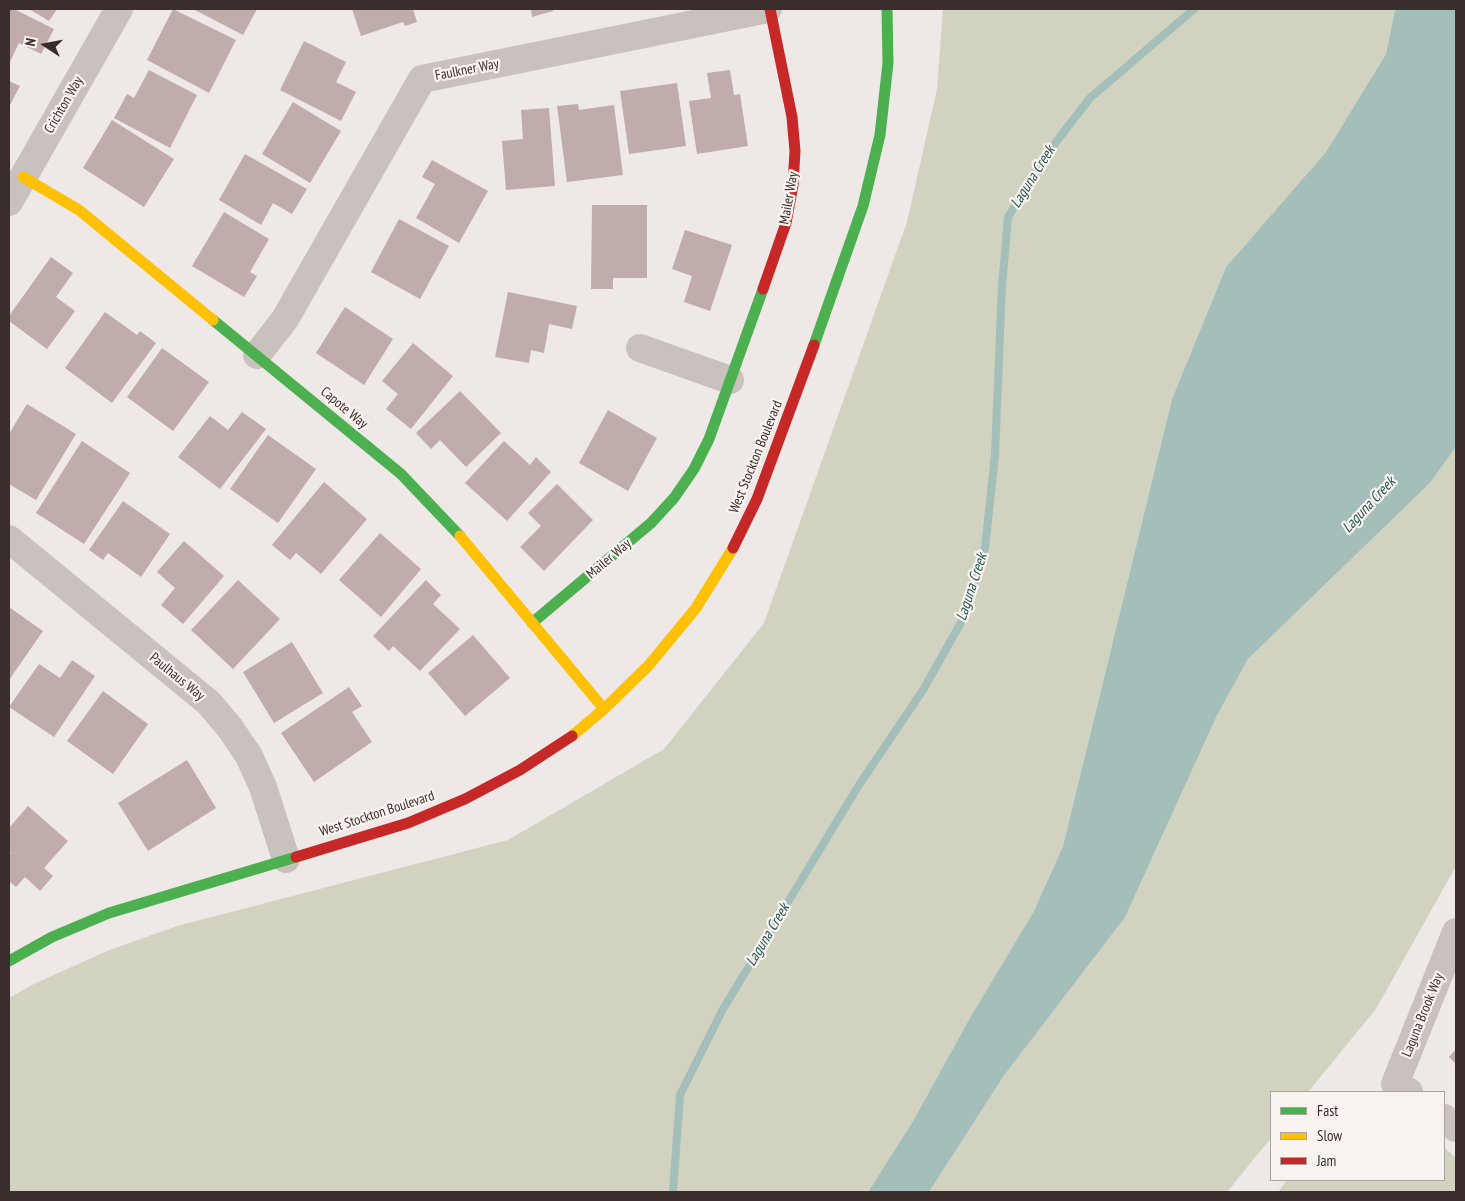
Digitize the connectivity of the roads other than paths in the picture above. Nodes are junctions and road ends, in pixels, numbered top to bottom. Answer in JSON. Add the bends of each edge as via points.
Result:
{"nodes":[{"id":1,"x":119,"y":9,"type":"edge"},
{"id":2,"x":769,"y":9,"type":"edge"},
{"id":3,"x":888,"y":9,"type":"edge"},
{"id":4,"x":23,"y":177,"type":"junction"},
{"id":5,"x":9,"y":202,"type":"edge"},
{"id":6,"x":640,"y":348,"type":"dead end"},
{"id":7,"x":257,"y":355,"type":"junction"},
{"id":8,"x":730,"y":380,"type":"junction"},
{"id":9,"x":9,"y":539,"type":"edge"},
{"id":10,"x":532,"y":624,"type":"junction"},
{"id":11,"x":604,"y":709,"type":"junction"},
{"id":12,"x":286,"y":859,"type":"junction"},
{"id":13,"x":1456,"y":932,"type":"edge"},
{"id":14,"x":9,"y":962,"type":"edge"},
{"id":15,"x":1407,"y":1091,"type":"edge"},
{"id":16,"x":1445,"y":1119,"type":"edge"},
{"id":17,"x":1456,"y":1128,"type":"edge"}],
"edges":[{"from":1,"to":4,"type":"street","name":"Crichton Way"},
{"from":2,"to":7,"type":"street","name":"Faulkner Way","via":[[422,79],[285,319]]},
{"from":2,"to":8,"type":"street","name":"Mailer Way","via":[[792,116],[793,185],[786,223]]},
{"from":3,"to":11,"type":"street","name":"West Stockton Boulevard","via":[[888,63],[880,135],[863,206],[758,499],[696,608],[650,665]]},
{"from":4,"to":5,"type":"street","name":"Crichton Way"},
{"from":4,"to":7,"type":"street","name":"Capote Way","via":[[79,210]]},
{"from":6,"to":8,"type":"street"},
{"from":7,"to":10,"type":"street","name":"Capote Way","via":[[401,474],[441,514]]},
{"from":8,"to":10,"type":"street","name":"Mailer Way","via":[[694,469],[674,498],[651,524]]},
{"from":9,"to":12,"type":"street","name":"Paulhaus Way","via":[[214,710],[230,728],[249,756],[263,787]]},
{"from":10,"to":11,"type":"street","name":"Capote Way"},
{"from":11,"to":12,"type":"street","name":"West Stockton Boulevard","via":[[520,770],[465,800],[408,823]]},
{"from":12,"to":14,"type":"street","name":"West Stockton Boulevard","via":[[109,913],[52,938]]},
{"from":13,"to":15,"type":"street","name":"Laguna Brook Way","via":[[1396,1084]]},
{"from":16,"to":17,"type":"street"}]}
